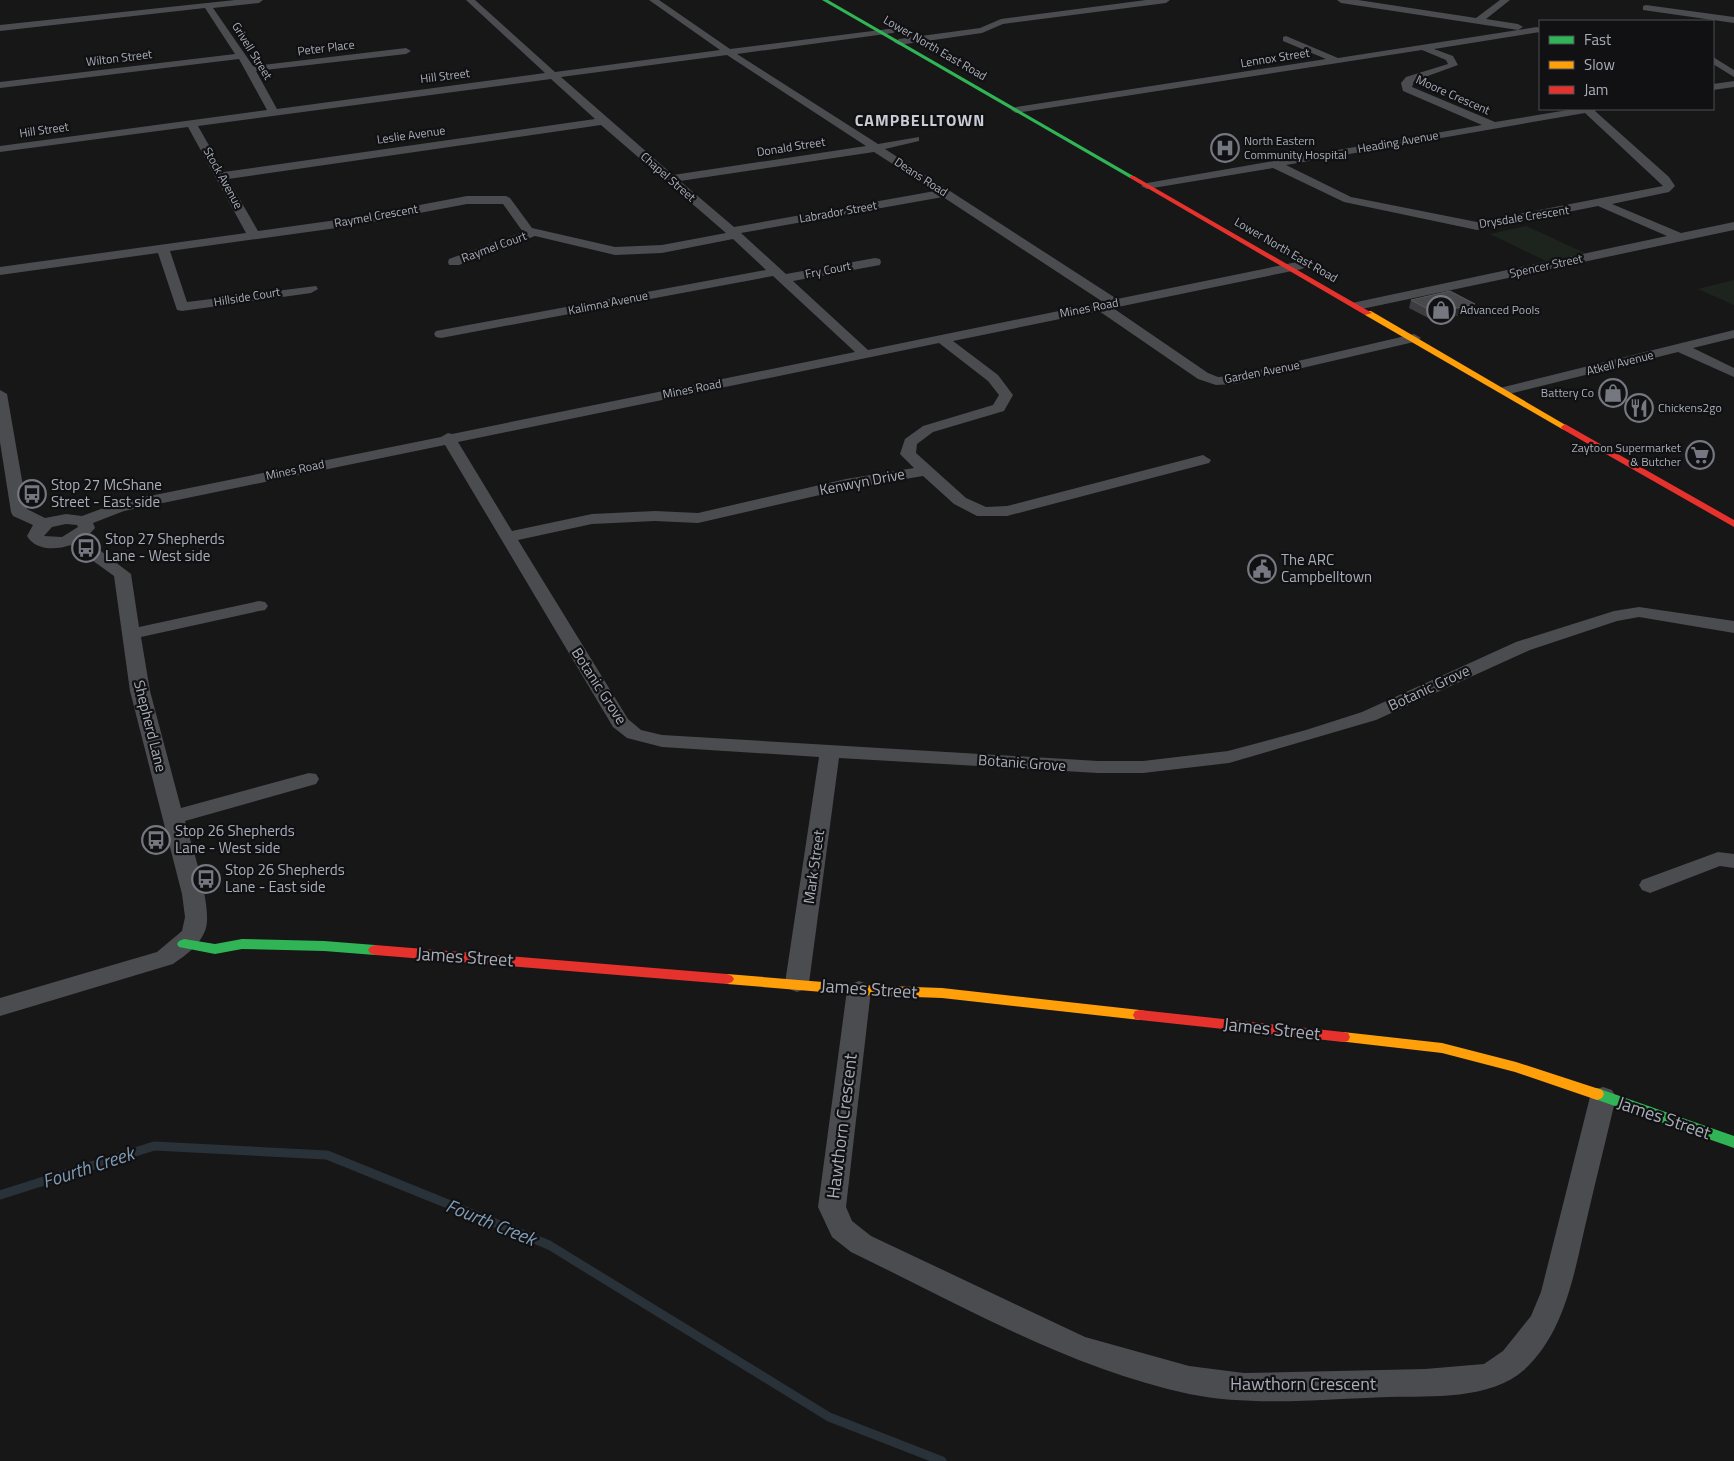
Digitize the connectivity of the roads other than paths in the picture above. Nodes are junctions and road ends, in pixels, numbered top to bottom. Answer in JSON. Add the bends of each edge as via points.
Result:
{"nodes":[{"id":1,"x":259,"y":0,"type":"edge"},
{"id":2,"x":470,"y":0,"type":"edge"},
{"id":3,"x":653,"y":0,"type":"edge"},
{"id":4,"x":824,"y":0,"type":"edge"},
{"id":5,"x":840,"y":0,"type":"edge"},
{"id":6,"x":1166,"y":0,"type":"edge"},
{"id":7,"x":1341,"y":0,"type":"edge"},
{"id":8,"x":1506,"y":0,"type":"edge"},
{"id":9,"x":230,"y":2,"type":"edge"},
{"id":10,"x":208,"y":6,"type":"junction"},
{"id":11,"x":1662,"y":20,"type":"edge"},
{"id":12,"x":1734,"y":20,"type":"edge"},
{"id":13,"x":1478,"y":21,"type":"junction"},
{"id":14,"x":0,"y":28,"type":"edge"},
{"id":15,"x":894,"y":30,"type":"junction"},
{"id":16,"x":1539,"y":30,"type":"edge"},
{"id":17,"x":880,"y":32,"type":"junction"},
{"id":18,"x":1286,"y":39,"type":"dead end"},
{"id":19,"x":912,"y":40,"type":"junction"},
{"id":20,"x":899,"y":42,"type":"junction"},
{"id":21,"x":1423,"y":48,"type":"junction"},
{"id":22,"x":406,"y":51,"type":"dead end"},
{"id":23,"x":727,"y":51,"type":"junction"},
{"id":24,"x":241,"y":56,"type":"junction"},
{"id":25,"x":1714,"y":57,"type":"edge"},
{"id":26,"x":1732,"y":60,"type":"dead end"},
{"id":27,"x":1338,"y":61,"type":"junction"},
{"id":28,"x":250,"y":69,"type":"junction"},
{"id":29,"x":552,"y":74,"type":"junction"},
{"id":30,"x":1734,"y":74,"type":"edge"},
{"id":31,"x":1734,"y":84,"type":"edge"},
{"id":32,"x":0,"y":85,"type":"edge"},
{"id":33,"x":1714,"y":87,"type":"edge"},
{"id":34,"x":1031,"y":108,"type":"junction"},
{"id":35,"x":1016,"y":110,"type":"junction"},
{"id":36,"x":1583,"y":110,"type":"edge"},
{"id":37,"x":1590,"y":110,"type":"edge"},
{"id":38,"x":273,"y":111,"type":"junction"},
{"id":39,"x":604,"y":121,"type":"junction"},
{"id":40,"x":191,"y":123,"type":"junction"},
{"id":41,"x":1492,"y":125,"type":"junction"},
{"id":42,"x":915,"y":138,"type":"dead end"},
{"id":43,"x":877,"y":148,"type":"junction"},
{"id":44,"x":0,"y":149,"type":"edge"},
{"id":45,"x":1274,"y":164,"type":"junction"},
{"id":46,"x":223,"y":176,"type":"junction"},
{"id":47,"x":671,"y":179,"type":"junction"},
{"id":48,"x":1164,"y":183,"type":"junction"},
{"id":49,"x":1147,"y":186,"type":"junction"},
{"id":50,"x":945,"y":193,"type":"junction"},
{"id":51,"x":1600,"y":203,"type":"junction"},
{"id":52,"x":1734,"y":226,"type":"edge"},
{"id":53,"x":535,"y":232,"type":"junction"},
{"id":54,"x":733,"y":233,"type":"junction"},
{"id":55,"x":253,"y":234,"type":"junction"},
{"id":56,"x":1679,"y":238,"type":"junction"},
{"id":57,"x":162,"y":247,"type":"junction"},
{"id":58,"x":454,"y":262,"type":"dead end"},
{"id":59,"x":875,"y":262,"type":"dead end"},
{"id":60,"x":1295,"y":266,"type":"junction"},
{"id":61,"x":0,"y":271,"type":"edge"},
{"id":62,"x":778,"y":275,"type":"junction"},
{"id":63,"x":311,"y":289,"type":"dead end"},
{"id":64,"x":1376,"y":302,"type":"junction"},
{"id":65,"x":1107,"y":305,"type":"junction"},
{"id":66,"x":1357,"y":306,"type":"junction"},
{"id":67,"x":1392,"y":312,"type":"dead end"},
{"id":68,"x":441,"y":334,"type":"dead end"},
{"id":69,"x":1734,"y":334,"type":"edge"},
{"id":70,"x":941,"y":338,"type":"junction"},
{"id":71,"x":1414,"y":338,"type":"junction"},
{"id":72,"x":1681,"y":348,"type":"junction"},
{"id":73,"x":865,"y":354,"type":"junction"},
{"id":74,"x":1734,"y":373,"type":"edge"},
{"id":75,"x":1507,"y":384,"type":"junction"},
{"id":76,"x":1525,"y":387,"type":"junction"},
{"id":77,"x":0,"y":394,"type":"edge"},
{"id":78,"x":1541,"y":396,"type":"dead end"},
{"id":79,"x":448,"y":438,"type":"junction"},
{"id":80,"x":1203,"y":460,"type":"dead end"},
{"id":81,"x":926,"y":471,"type":"junction"},
{"id":82,"x":7,"y":479,"type":"edge"},
{"id":83,"x":84,"y":521,"type":"junction"},
{"id":84,"x":1734,"y":524,"type":"edge"},
{"id":85,"x":45,"y":525,"type":"junction"},
{"id":86,"x":507,"y":536,"type":"junction"},
{"id":87,"x":72,"y":539,"type":"junction"},
{"id":88,"x":259,"y":606,"type":"dead end"},
{"id":89,"x":1734,"y":627,"type":"edge"},
{"id":90,"x":131,"y":634,"type":"junction"},
{"id":91,"x":830,"y":751,"type":"junction"},
{"id":92,"x":309,"y":779,"type":"dead end"},
{"id":93,"x":173,"y":817,"type":"junction"},
{"id":94,"x":1734,"y":861,"type":"edge"},
{"id":95,"x":1650,"y":885,"type":"dead end"},
{"id":96,"x":184,"y":944,"type":"junction"},
{"id":97,"x":797,"y":983,"type":"junction"},
{"id":98,"x":859,"y":990,"type":"junction"},
{"id":99,"x":0,"y":1007,"type":"edge"},
{"id":100,"x":1603,"y":1097,"type":"junction"},
{"id":101,"x":1734,"y":1142,"type":"edge"}],
"edges":[{"from":1,"to":9,"type":"street"},
{"from":2,"to":29,"type":"street","name":"Chapel Street"},
{"from":3,"to":23,"type":"street","name":"Deans Road"},
{"from":4,"to":17,"type":"main road","name":"Lower North East Road"},
{"from":5,"to":15,"type":"main road","name":"Lower North East Road"},
{"from":6,"to":19,"type":"street","via":[[1001,22],[982,30]]},
{"from":7,"to":13,"type":"street"},
{"from":8,"to":13,"type":"street"},
{"from":9,"to":10,"type":"street"},
{"from":10,"to":14,"type":"street"},
{"from":10,"to":24,"type":"street","name":"Grivell Street"},
{"from":11,"to":12,"type":"street","via":[[1643,6]]},
{"from":13,"to":16,"type":"street"},
{"from":15,"to":17,"type":"street","name":"Hill Street"},
{"from":15,"to":19,"type":"main road","name":"Lower North East Road"},
{"from":16,"to":21,"type":"street","name":"Lennox Street"},
{"from":17,"to":20,"type":"main road","name":"Lower North East Road"},
{"from":17,"to":23,"type":"street","name":"Hill Street"},
{"from":18,"to":27,"type":"street"},
{"from":19,"to":20,"type":"street"},
{"from":19,"to":34,"type":"main road","name":"Lower North East Road"},
{"from":20,"to":35,"type":"main road","name":"Lower North East Road"},
{"from":21,"to":27,"type":"street","name":"Lennox Street"},
{"from":21,"to":41,"type":"street","name":"Moore Crescent","via":[[1450,58],[1453,65],[1410,79],[1406,83],[1407,89]]},
{"from":22,"to":28,"type":"street","name":"Peter Place"},
{"from":23,"to":29,"type":"street","name":"Hill Street"},
{"from":23,"to":43,"type":"street","name":"Deans Road"},
{"from":24,"to":28,"type":"street","name":"Grivell Street"},
{"from":24,"to":32,"type":"street","name":"Wilton Street"},
{"from":25,"to":26,"type":"street"},
{"from":25,"to":30,"type":"street"},
{"from":27,"to":34,"type":"street","name":"Lennox Street"},
{"from":28,"to":38,"type":"street","name":"Grivell Street"},
{"from":29,"to":38,"type":"street","name":"Hill Street"},
{"from":29,"to":39,"type":"street","name":"Chapel Street"},
{"from":31,"to":33,"type":"street"},
{"from":34,"to":35,"type":"street","name":"Lennox Street"},
{"from":34,"to":48,"type":"main road","name":"Lower North East Road"},
{"from":35,"to":49,"type":"main road","name":"Lower North East Road"},
{"from":36,"to":41,"type":"street","name":"Heading Avenue"},
{"from":37,"to":51,"type":"street","name":"Drysdale Crescent","via":[[1669,186],[1665,190]]},
{"from":38,"to":40,"type":"street","name":"Hill Street"},
{"from":39,"to":46,"type":"street","name":"Leslie Avenue"},
{"from":39,"to":47,"type":"street","name":"Chapel Street"},
{"from":40,"to":44,"type":"street","name":"Hill Street"},
{"from":40,"to":46,"type":"street","name":"Stock Avenue"},
{"from":41,"to":45,"type":"street","name":"Heading Avenue"},
{"from":42,"to":43,"type":"street","name":"Donald Street"},
{"from":43,"to":47,"type":"street","name":"Donald Street"},
{"from":43,"to":50,"type":"street","name":"Deans Road"},
{"from":45,"to":48,"type":"street","name":"Heading Avenue"},
{"from":45,"to":51,"type":"street","name":"Drysdale Crescent","via":[[1348,200],[1477,226]]},
{"from":46,"to":55,"type":"street","name":"Stock Avenue"},
{"from":47,"to":54,"type":"street","name":"Chapel Street"},
{"from":48,"to":49,"type":"street","name":"Heading Avenue"},
{"from":48,"to":60,"type":"main road","name":"Lower North East Road"},
{"from":49,"to":60,"type":"main road","name":"Lower North East Road"},
{"from":50,"to":54,"type":"street","name":"Labrador Street"},
{"from":50,"to":65,"type":"street","name":"Deans Road"},
{"from":51,"to":56,"type":"street"},
{"from":52,"to":56,"type":"street","name":"Spencer Street"},
{"from":53,"to":54,"type":"street","name":"Raymel Crescent","via":[[615,251],[662,249]]},
{"from":53,"to":55,"type":"street","name":"Raymel Crescent","via":[[528,231],[506,200],[491,199],[467,200],[351,222]]},
{"from":53,"to":58,"type":"street","name":"Raymel Court"},
{"from":54,"to":62,"type":"street","name":"Chapel Street"},
{"from":55,"to":57,"type":"street","name":"Raymel Crescent"},
{"from":56,"to":64,"type":"street","name":"Spencer Street"},
{"from":57,"to":61,"type":"street","name":"Raymel Crescent"},
{"from":57,"to":63,"type":"street","name":"Hillside Court","via":[[182,307]]},
{"from":59,"to":62,"type":"street","name":"Fry Court"},
{"from":60,"to":64,"type":"main road","name":"Lower North East Road"},
{"from":60,"to":65,"type":"street","name":"Mines Road"},
{"from":60,"to":66,"type":"main road","name":"Lower North East Road"},
{"from":62,"to":68,"type":"street","name":"Kalimna Avenue"},
{"from":62,"to":73,"type":"street","name":"Chapel Street"},
{"from":64,"to":66,"type":"street","name":"Spencer Street"},
{"from":64,"to":67,"type":"main road","name":"Lower North East Road"},
{"from":65,"to":70,"type":"street","name":"Mines Road"},
{"from":65,"to":71,"type":"street","name":"Garden Avenue","via":[[1203,376],[1220,381]]},
{"from":66,"to":71,"type":"main road","name":"Lower North East Road"},
{"from":69,"to":72,"type":"street","name":"Atkell Avenue"},
{"from":70,"to":73,"type":"street","name":"Mines Road"},
{"from":70,"to":81,"type":"street","via":[[993,378],[1006,395],[999,408],[928,429],[910,442],[908,454]]},
{"from":71,"to":75,"type":"main road","name":"Lower North East Road"},
{"from":72,"to":74,"type":"street"},
{"from":72,"to":76,"type":"street","name":"Atkell Avenue"},
{"from":73,"to":79,"type":"street","name":"Mines Road"},
{"from":75,"to":76,"type":"street","name":"Atkell Avenue"},
{"from":75,"to":84,"type":"main road","name":"Lower North East Road"},
{"from":76,"to":78,"type":"main road"},
{"from":77,"to":82,"type":"street"},
{"from":79,"to":83,"type":"street","name":"Mines Road","via":[[120,507]]},
{"from":79,"to":86,"type":"street","name":"Botanic Grove"},
{"from":80,"to":81,"type":"street","name":"Kenwyn Drive","via":[[1007,511],[983,512],[960,500]]},
{"from":81,"to":86,"type":"street","name":"Kenwyn Drive","via":[[846,484],[698,518],[592,519]]},
{"from":82,"to":85,"type":"street","via":[[19,512]]},
{"from":83,"to":85,"type":"street","via":[[66,519]]},
{"from":83,"to":87,"type":"street","via":[[87,528]]},
{"from":85,"to":87,"type":"street","via":[[35,536],[42,542]]},
{"from":86,"to":91,"type":"street","name":"Botanic Grove","via":[[625,729],[662,741]]},
{"from":87,"to":90,"type":"street","name":"Shepherd Lane","via":[[122,574]]},
{"from":88,"to":90,"type":"street"},
{"from":89,"to":91,"type":"street","name":"Botanic Grove","via":[[1639,612],[1614,616],[1523,646],[1369,716],[1263,748],[1195,762],[1098,767]]},
{"from":90,"to":93,"type":"street","name":"Shepherd Lane","via":[[140,691]]},
{"from":91,"to":97,"type":"street","name":"Mark Street"},
{"from":92,"to":93,"type":"street"},
{"from":93,"to":96,"type":"street","name":"Shepherd Lane","via":[[197,914],[196,930]]},
{"from":94,"to":95,"type":"street","via":[[1718,859]]},
{"from":96,"to":97,"type":"main road","name":"James Street","via":[[215,949],[242,944],[324,946]]},
{"from":96,"to":99,"type":"street","via":[[165,958]]},
{"from":97,"to":98,"type":"main road","name":"James Street"},
{"from":98,"to":100,"type":"main road","name":"James Street","via":[[942,994],[1442,1048],[1480,1056]]},
{"from":98,"to":100,"type":"street","name":"Hawthorn Crescent","via":[[832,1207],[842,1229],[887,1258],[1079,1348],[1189,1380],[1244,1387],[1425,1383],[1490,1377],[1514,1360],[1543,1323],[1555,1292]]},
{"from":100,"to":101,"type":"main road","name":"James Street"}]}
